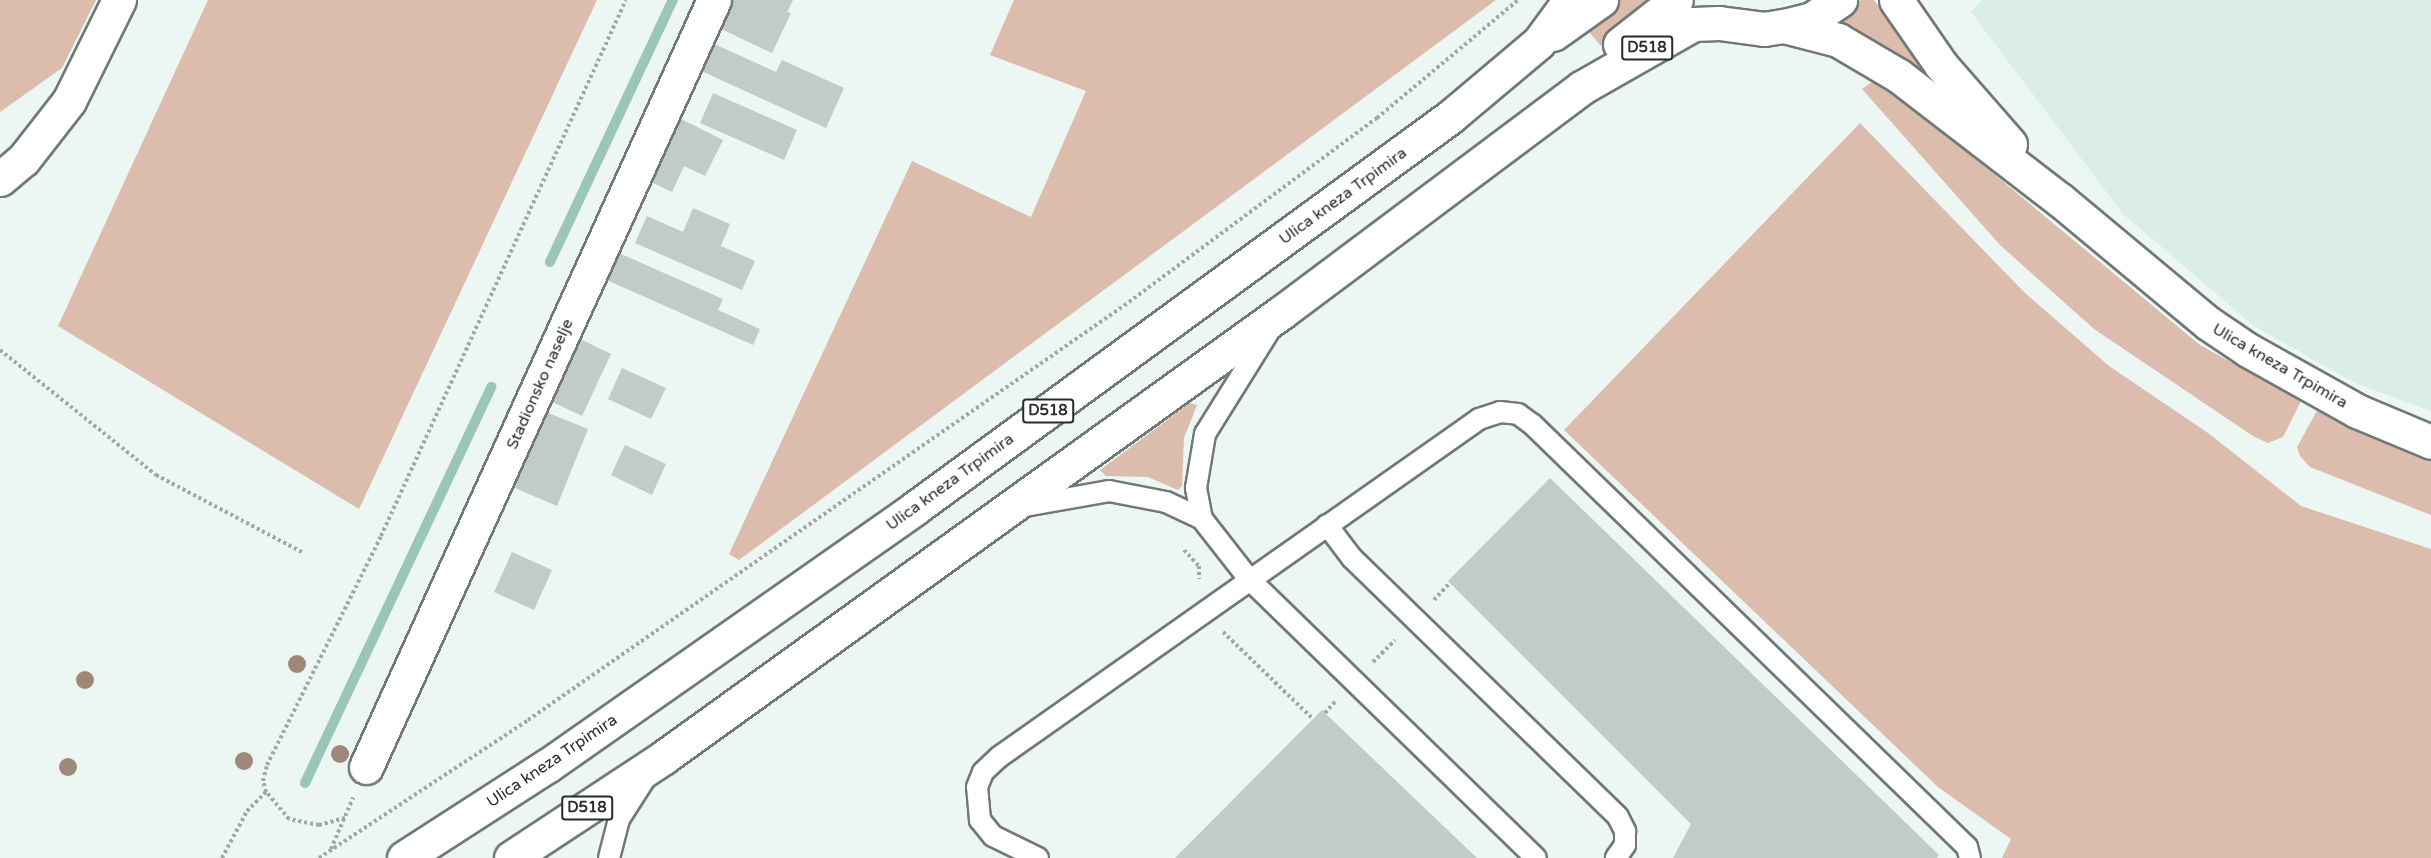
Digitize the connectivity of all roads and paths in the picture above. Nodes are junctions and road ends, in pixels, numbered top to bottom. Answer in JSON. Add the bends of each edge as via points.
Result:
{"nodes":[{"id":1,"x":119,"y":0,"type":"edge"},
{"id":2,"x":626,"y":0,"type":"edge"},
{"id":3,"x":714,"y":0,"type":"edge"},
{"id":4,"x":1518,"y":0,"type":"edge"},
{"id":5,"x":1570,"y":0,"type":"edge"},
{"id":6,"x":1601,"y":0,"type":"edge"},
{"id":7,"x":1676,"y":0,"type":"edge"},
{"id":8,"x":1682,"y":0,"type":"edge"},
{"id":9,"x":1840,"y":0,"type":"edge"},
{"id":10,"x":1896,"y":0,"type":"edge"},
{"id":11,"x":1719,"y":23,"type":"junction"},
{"id":12,"x":1784,"y":26,"type":"junction"},
{"id":13,"x":1539,"y":42,"type":"junction"},
{"id":14,"x":1581,"y":88,"type":"junction"},
{"id":15,"x":0,"y":179,"type":"edge"},
{"id":16,"x":2059,"y":200,"type":"junction"},
{"id":17,"x":1282,"y":312,"type":"junction"},
{"id":18,"x":0,"y":350,"type":"edge"},
{"id":19,"x":2431,"y":442,"type":"edge"},
{"id":20,"x":998,"y":516,"type":"junction"},
{"id":21,"x":1202,"y":519,"type":"junction"},
{"id":22,"x":1327,"y":525,"type":"junction"},
{"id":23,"x":1184,"y":550,"type":"dead end"},
{"id":24,"x":302,"y":552,"type":"dead end"},
{"id":25,"x":1249,"y":579,"type":"junction"},
{"id":26,"x":1450,"y":583,"type":"dead end"},
{"id":27,"x":1202,"y":612,"type":"junction"},
{"id":28,"x":1415,"y":619,"type":"junction"},
{"id":29,"x":1355,"y":682,"type":"junction"},
{"id":30,"x":1325,"y":712,"type":"dead end"},
{"id":31,"x":1313,"y":719,"type":"dead end"},
{"id":32,"x":664,"y":757,"type":"junction"},
{"id":33,"x":366,"y":767,"type":"joint"},
{"id":34,"x":266,"y":792,"type":"junction"},
{"id":35,"x":345,"y":818,"type":"junction"},
{"id":36,"x":331,"y":849,"type":"junction"},
{"id":37,"x":222,"y":858,"type":"edge"},
{"id":38,"x":319,"y":858,"type":"edge"},
{"id":39,"x":404,"y":858,"type":"edge"},
{"id":40,"x":511,"y":858,"type":"edge"},
{"id":41,"x":609,"y":858,"type":"edge"},
{"id":42,"x":1038,"y":858,"type":"edge"},
{"id":43,"x":1536,"y":858,"type":"edge"},
{"id":44,"x":1616,"y":858,"type":"edge"},
{"id":45,"x":1970,"y":858,"type":"edge"}],
"edges":[{"from":1,"to":15,"type":"main road","via":[[69,101],[23,160]]},
{"from":2,"to":34,"type":"path","via":[[527,208],[381,536],[267,765],[263,781]]},
{"from":3,"to":33,"type":"main road","name":"Stadionsko naselje"},
{"from":4,"to":36,"type":"path","via":[[1377,118],[1129,302],[528,720]]},
{"from":5,"to":13,"type":"main road","number":"D518"},
{"from":6,"to":13,"type":"main road","number":"D518","via":[[1583,16]]},
{"from":7,"to":14,"type":"main road","number":"D518","via":[[1607,55]]},
{"from":8,"to":11,"type":"main road","number":"D518"},
{"from":9,"to":12,"type":"main road","number":"D518","via":[[1812,19]]},
{"from":10,"to":16,"type":"main road","name":"Ulica kneza Trpimira","via":[[1941,65]]},
{"from":11,"to":12,"type":"main road","number":"D518","via":[[1764,29]]},
{"from":11,"to":14,"type":"main road","number":"D518","via":[[1693,24],[1665,36],[1615,71]]},
{"from":12,"to":16,"type":"main road","name":"Ulica kneza Trpimira","via":[[1838,40],[1869,56]]},
{"from":13,"to":39,"type":"main road","name":"Ulica kneza Trpimira","number":"D518","via":[[1450,117],[915,508],[547,766]]},
{"from":14,"to":17,"type":"main road","number":"D518"},
{"from":16,"to":19,"type":"main road","name":"Ulica kneza Trpimira","via":[[2173,296],[2248,350],[2357,411]]},
{"from":17,"to":20,"type":"main road","number":"D518"},
{"from":17,"to":21,"type":"lane","via":[[1205,434],[1196,488]]},
{"from":18,"to":24,"type":"path","via":[[156,476]]},
{"from":20,"to":21,"type":"lane","via":[[1037,502],[1109,491],[1167,502]]},
{"from":20,"to":32,"type":"main road","number":"D518"},
{"from":21,"to":25,"type":"lane"},
{"from":22,"to":25,"type":"lane"},
{"from":22,"to":28,"type":"lane","via":[[1353,558]]},
{"from":22,"to":45,"type":"lane","via":[[1479,419],[1500,412],[1518,414],[1967,847]]},
{"from":23,"to":27,"type":"path","via":[[1199,566],[1200,575],[1186,596]]},
{"from":25,"to":27,"type":"lane"},
{"from":25,"to":29,"type":"lane"},
{"from":26,"to":28,"type":"path"},
{"from":27,"to":31,"type":"path"},
{"from":27,"to":42,"type":"lane","via":[[999,757],[984,772],[977,787],[980,820],[993,836]]},
{"from":28,"to":29,"type":"path"},
{"from":28,"to":44,"type":"lane","via":[[1618,817],[1625,831],[1625,845]]},
{"from":29,"to":30,"type":"path"},
{"from":29,"to":43,"type":"lane"},
{"from":32,"to":40,"type":"main road","number":"D518"},
{"from":32,"to":41,"type":"lane","via":[[624,810]]},
{"from":33,"to":35,"type":"path"},
{"from":34,"to":35,"type":"path","via":[[289,819],[305,825]]},
{"from":34,"to":37,"type":"path","via":[[247,811]]},
{"from":35,"to":36,"type":"path"},
{"from":36,"to":38,"type":"path"}]}
